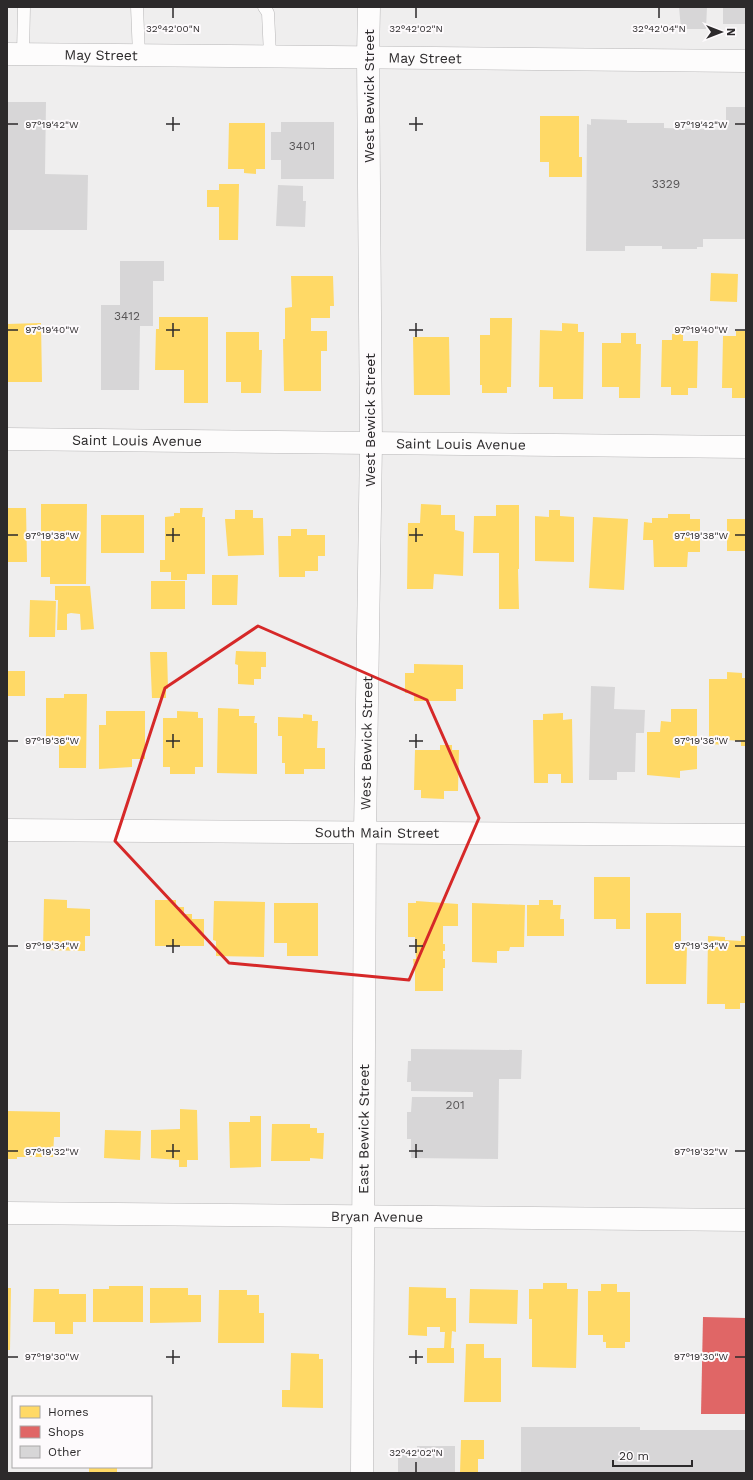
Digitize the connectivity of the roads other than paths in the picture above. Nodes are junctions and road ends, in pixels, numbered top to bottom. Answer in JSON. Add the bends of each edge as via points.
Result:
{"nodes":[{"id":1,"x":24,"y":7,"type":"edge"},
{"id":2,"x":137,"y":7,"type":"edge"},
{"id":3,"x":264,"y":7,"type":"edge"},
{"id":4,"x":369,"y":7,"type":"edge"},
{"id":5,"x":15,"y":54,"type":"edge"},
{"id":6,"x":139,"y":55,"type":"junction"},
{"id":7,"x":270,"y":55,"type":"junction"},
{"id":8,"x":368,"y":56,"type":"junction"},
{"id":9,"x":746,"y":61,"type":"edge"},
{"id":10,"x":7,"y":439,"type":"edge"},
{"id":11,"x":371,"y":443,"type":"junction"},
{"id":12,"x":746,"y":447,"type":"edge"},
{"id":13,"x":7,"y":830,"type":"edge"},
{"id":14,"x":365,"y":832,"type":"junction"},
{"id":15,"x":746,"y":835,"type":"edge"},
{"id":16,"x":7,"y":1213,"type":"edge"},
{"id":17,"x":363,"y":1216,"type":"junction"},
{"id":18,"x":746,"y":1220,"type":"edge"},
{"id":19,"x":362,"y":1473,"type":"edge"}],
"edges":[{"from":1,"to":5,"type":"lane"},
{"from":2,"to":6,"type":"lane"},
{"from":3,"to":7,"type":"lane","via":[[268,12]]},
{"from":4,"to":8,"type":"street","name":"West Bewick Street"},
{"from":5,"to":6,"type":"street","name":"May Street"},
{"from":6,"to":7,"type":"street","name":"May Street"},
{"from":7,"to":8,"type":"street","name":"May Street"},
{"from":8,"to":9,"type":"street","name":"May Street"},
{"from":8,"to":11,"type":"street","name":"West Bewick Street"},
{"from":10,"to":11,"type":"street","name":"Saint Louis Avenue"},
{"from":11,"to":12,"type":"street","name":"Saint Louis Avenue"},
{"from":11,"to":14,"type":"street","name":"West Bewick Street"},
{"from":13,"to":14,"type":"street","name":"South Main Street"},
{"from":14,"to":15,"type":"street","name":"South Main Street"},
{"from":14,"to":17,"type":"street","name":"East Bewick Street"},
{"from":16,"to":17,"type":"street","name":"Bryan Avenue"},
{"from":17,"to":18,"type":"street","name":"Bryan Avenue"},
{"from":17,"to":19,"type":"street","name":"East Bewick Street"}]}
